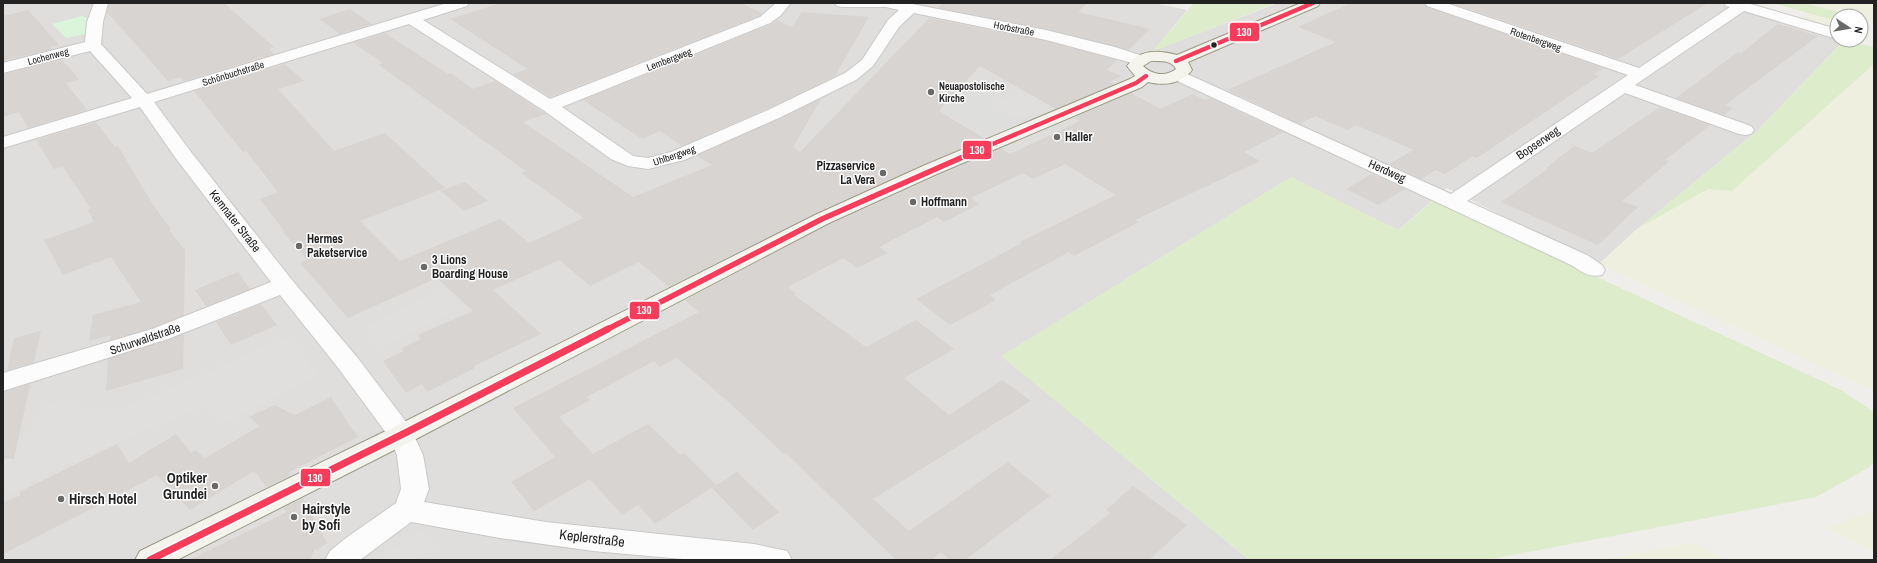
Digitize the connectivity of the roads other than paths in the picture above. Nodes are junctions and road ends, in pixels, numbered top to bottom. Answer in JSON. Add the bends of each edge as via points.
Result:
{"nodes":[{"id":1,"x":101,"y":3,"type":"edge"},
{"id":2,"x":462,"y":3,"type":"edge"},
{"id":3,"x":784,"y":3,"type":"edge"},
{"id":4,"x":842,"y":3,"type":"edge"},
{"id":5,"x":886,"y":3,"type":"edge"},
{"id":6,"x":1313,"y":3,"type":"edge"},
{"id":7,"x":1432,"y":3,"type":"edge"},
{"id":8,"x":1736,"y":5,"type":"edge"},
{"id":9,"x":910,"y":10,"type":"junction"},
{"id":10,"x":411,"y":19,"type":"junction"},
{"id":11,"x":1829,"y":32,"type":"edge"},
{"id":12,"x":93,"y":45,"type":"junction"},
{"id":13,"x":3,"y":68,"type":"edge"},
{"id":14,"x":1143,"y":68,"type":"junction"},
{"id":15,"x":1177,"y":68,"type":"junction"},
{"id":16,"x":1640,"y":74,"type":"junction"},
{"id":17,"x":1624,"y":87,"type":"junction"},
{"id":18,"x":144,"y":100,"type":"junction"},
{"id":19,"x":549,"y":106,"type":"junction"},
{"id":20,"x":1745,"y":130,"type":"dead end"},
{"id":21,"x":3,"y":143,"type":"edge"},
{"id":22,"x":1453,"y":201,"type":"junction"},
{"id":23,"x":1594,"y":270,"type":"dead end"},
{"id":24,"x":284,"y":286,"type":"junction"},
{"id":25,"x":3,"y":382,"type":"edge"},
{"id":26,"x":401,"y":434,"type":"junction"},
{"id":27,"x":407,"y":510,"type":"junction"},
{"id":28,"x":150,"y":560,"type":"edge"},
{"id":29,"x":340,"y":560,"type":"edge"},
{"id":30,"x":778,"y":560,"type":"edge"}],
"edges":[{"from":1,"to":12,"type":"street","via":[[95,22]]},
{"from":2,"to":10,"type":"street","name":"Schönbuchstraße"},
{"from":3,"to":19,"type":"street","name":"Lembergweg","via":[[765,20]]},
{"from":4,"to":5,"type":"street","name":"Horbstraße"},
{"from":5,"to":9,"type":"street","name":"Horbstraße"},
{"from":6,"to":15,"type":"main road"},
{"from":7,"to":16,"type":"street","name":"Rotenbergweg"},
{"from":8,"to":11,"type":"street"},
{"from":8,"to":16,"type":"street","name":"Bopserweg"},
{"from":9,"to":14,"type":"street","name":"Horbstraße","via":[[1040,33]]},
{"from":9,"to":19,"type":"street","name":"Uhlbergweg","via":[[891,24],[869,61],[858,72],[783,110],[654,163],[641,164],[629,161]]},
{"from":10,"to":18,"type":"street","name":"Schönbuchstraße"},
{"from":10,"to":19,"type":"street","name":"Uhlbergweg"},
{"from":12,"to":13,"type":"street","name":"Lochenweg"},
{"from":12,"to":18,"type":"street","name":"Kemnater Straße"},
{"from":14,"to":15,"type":"main road","via":[[1167,78]]},
{"from":14,"to":26,"type":"main road","via":[[1136,83],[930,170],[822,219]]},
{"from":15,"to":22,"type":"street","name":"Herdweg"},
{"from":16,"to":17,"type":"street","name":"Bopserweg"},
{"from":17,"to":20,"type":"street"},
{"from":17,"to":22,"type":"street","name":"Bopserweg"},
{"from":18,"to":21,"type":"street","name":"Schönbuchstraße"},
{"from":18,"to":24,"type":"street","name":"Kemnater Straße","via":[[164,130]]},
{"from":22,"to":23,"type":"street","name":"Herdweg","via":[[1579,260]]},
{"from":24,"to":25,"type":"street","name":"Schurwaldstraße","via":[[160,334]]},
{"from":24,"to":26,"type":"street","name":"Kemnater Straße","via":[[348,363]]},
{"from":26,"to":27,"type":"street","name":"Kemnater Straße","via":[[410,455],[415,489]]},
{"from":26,"to":28,"type":"main road"},
{"from":27,"to":29,"type":"street"},
{"from":27,"to":30,"type":"street","name":"Keplerstraße","via":[[583,538]]}]}
